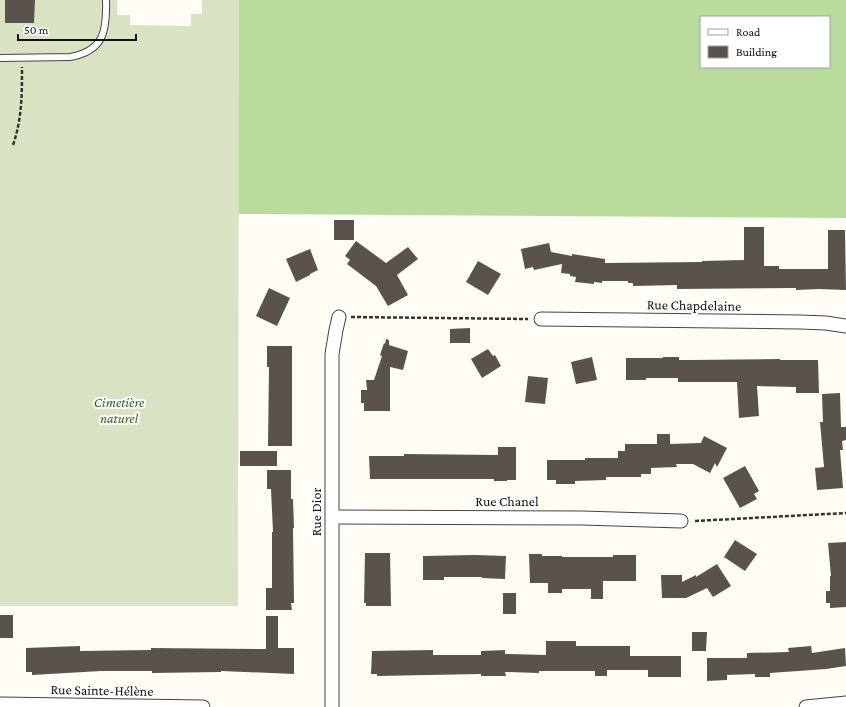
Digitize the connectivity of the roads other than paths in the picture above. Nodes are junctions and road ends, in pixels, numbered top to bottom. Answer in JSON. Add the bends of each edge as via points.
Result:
{"nodes":[{"id":1,"x":106,"y":0,"type":"edge"},
{"id":2,"x":0,"y":58,"type":"edge"},
{"id":3,"x":339,"y":317,"type":"road end"},
{"id":4,"x":541,"y":319,"type":"road end"},
{"id":5,"x":846,"y":326,"type":"edge"},
{"id":6,"x":333,"y":517,"type":"junction"},
{"id":7,"x":681,"y":521,"type":"road end"},
{"id":8,"x":846,"y":703,"type":"edge"},
{"id":9,"x":0,"y":704,"type":"edge"},
{"id":10,"x":203,"y":707,"type":"edge"},
{"id":11,"x":332,"y":707,"type":"edge"},
{"id":12,"x":806,"y":707,"type":"edge"}],
"edges":[{"from":1,"to":2,"type":"lane","via":[[104,34],[91,50],[70,57]]},
{"from":3,"to":6,"type":"street","name":"Rue Dior","via":[[332,354]]},
{"from":4,"to":5,"type":"street","name":"Rue Chapdelaine","via":[[800,322]]},
{"from":6,"to":7,"type":"street","name":"Rue Chanel"},
{"from":6,"to":11,"type":"street","name":"Rue Dior"},
{"from":8,"to":12,"type":"street"},
{"from":9,"to":10,"type":"street","name":"Rue Sainte-Hélène"}]}
